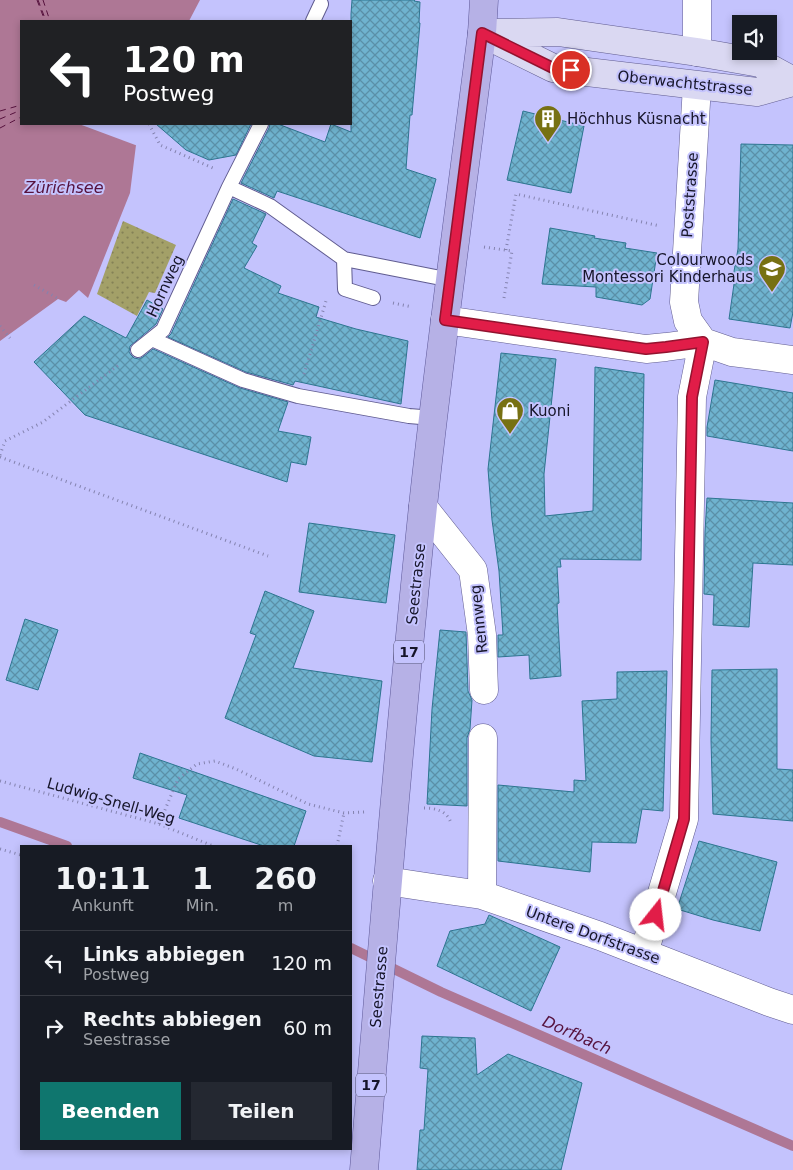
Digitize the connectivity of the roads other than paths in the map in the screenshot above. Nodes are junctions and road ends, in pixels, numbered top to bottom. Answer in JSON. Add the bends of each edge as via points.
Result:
{"nodes":[{"id":1,"x":484,"y":0,"type":"edge"},
{"id":2,"x":697,"y":0,"type":"edge"},
{"id":3,"x":321,"y":4,"type":"dead end"},
{"id":4,"x":313,"y":20,"type":"edge"},
{"id":5,"x":482,"y":33,"type":"junction"},
{"id":6,"x":697,"y":52,"type":"junction"},
{"id":7,"x":793,"y":81,"type":"edge"},
{"id":8,"x":697,"y":86,"type":"junction"},
{"id":9,"x":260,"y":125,"type":"edge"},
{"id":10,"x":232,"y":182,"type":"junction"},
{"id":11,"x":344,"y":259,"type":"junction"},
{"id":12,"x":450,"y":280,"type":"junction"},
{"id":13,"x":373,"y":298,"type":"dead end"},
{"id":14,"x":445,"y":320,"type":"junction"},
{"id":15,"x":152,"y":339,"type":"junction"},
{"id":16,"x":703,"y":342,"type":"junction"},
{"id":17,"x":138,"y":350,"type":"road end"},
{"id":18,"x":793,"y":360,"type":"edge"},
{"id":19,"x":433,"y":418,"type":"junction"},
{"id":20,"x":423,"y":507,"type":"junction"},
{"id":21,"x":484,"y":690,"type":"dead end"},
{"id":22,"x":483,"y":738,"type":"dead end"},
{"id":23,"x":387,"y":881,"type":"junction"},
{"id":24,"x":482,"y":895,"type":"junction"},
{"id":25,"x":644,"y":953,"type":"junction"},
{"id":26,"x":793,"y":1010,"type":"edge"},
{"id":27,"x":364,"y":1170,"type":"edge"}],
"edges":[{"from":1,"to":5,"type":"main road","name":"Seestrasse","number":"17"},
{"from":2,"to":6,"type":"street"},
{"from":3,"to":4,"type":"lane"},
{"from":5,"to":6,"type":"main road","name":"Oberwachtstrasse","via":[[558,32]]},
{"from":5,"to":8,"type":"main road","name":"Oberwachtstrasse","via":[[553,68]]},
{"from":5,"to":12,"type":"main road","name":"Seestrasse","number":"17"},
{"from":6,"to":7,"type":"main road","name":"Oberwachtstrasse","via":[[760,63]]},
{"from":7,"to":8,"type":"main road","name":"Oberwachtstrasse","via":[[758,92]]},
{"from":8,"to":16,"type":"street","name":"Poststrasse","via":[[684,302],[688,321]]},
{"from":9,"to":10,"type":"lane","name":"Hornweg"},
{"from":10,"to":11,"type":"lane"},
{"from":10,"to":15,"type":"lane","name":"Hornweg","via":[[163,330]]},
{"from":11,"to":12,"type":"lane"},
{"from":11,"to":13,"type":"lane","via":[[345,289]]},
{"from":12,"to":14,"type":"main road","name":"Seestrasse","number":"17"},
{"from":14,"to":16,"type":"street","via":[[646,349]]},
{"from":14,"to":19,"type":"main road","name":"Seestrasse","number":"17"},
{"from":15,"to":17,"type":"lane","name":"Hornweg"},
{"from":15,"to":19,"type":"lane","via":[[243,380],[298,396]]},
{"from":16,"to":18,"type":"street","via":[[732,352]]},
{"from":16,"to":25,"type":"street","via":[[692,397],[684,819]]},
{"from":19,"to":20,"type":"main road","name":"Seestrasse","number":"17"},
{"from":20,"to":21,"type":"street","name":"Rennweg","via":[[473,570],[482,635]]},
{"from":20,"to":23,"type":"main road","name":"Seestrasse","number":"17"},
{"from":22,"to":24,"type":"street"},
{"from":23,"to":24,"type":"street","name":"Untere Dorfstrasse"},
{"from":23,"to":27,"type":"main road","name":"Seestrasse","number":"17"},
{"from":24,"to":25,"type":"street","name":"Untere Dorfstrasse"},
{"from":25,"to":26,"type":"street","name":"Untere Dorfstrasse"}]}
